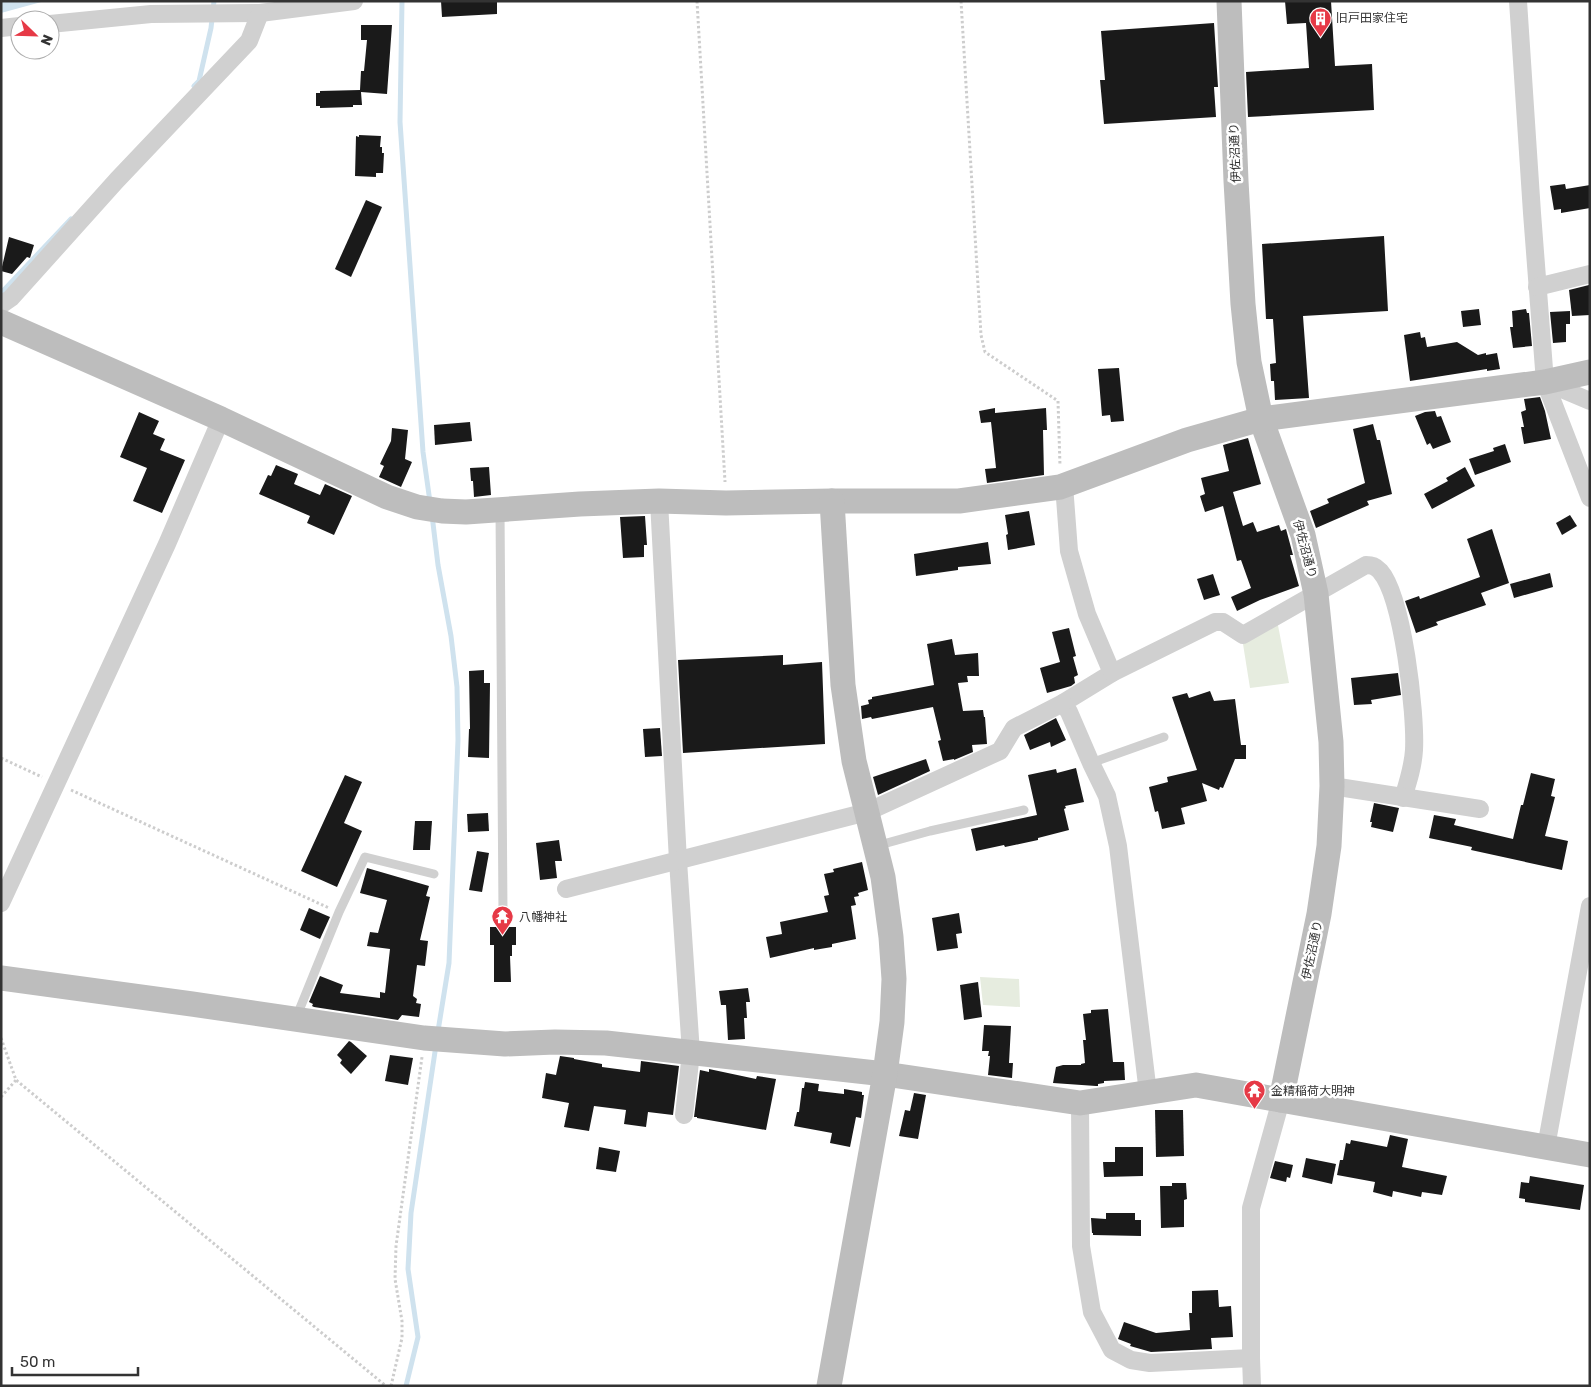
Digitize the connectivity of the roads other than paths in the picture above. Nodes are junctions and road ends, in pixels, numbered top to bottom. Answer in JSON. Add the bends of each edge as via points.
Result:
{"nodes":[{"id":1,"x":354,"y":1,"type":"edge"},
{"id":2,"x":1229,"y":1,"type":"edge"},
{"id":3,"x":1518,"y":1,"type":"edge"},
{"id":4,"x":260,"y":12,"type":"junction"},
{"id":5,"x":60,"y":23,"type":"edge"},
{"id":6,"x":1590,"y":274,"type":"edge"},
{"id":7,"x":1537,"y":287,"type":"junction"},
{"id":8,"x":1,"y":304,"type":"edge"},
{"id":9,"x":1,"y":322,"type":"edge"},
{"id":10,"x":1590,"y":372,"type":"edge"},
{"id":11,"x":1545,"y":382,"type":"junction"},
{"id":12,"x":1590,"y":400,"type":"edge"},
{"id":13,"x":1261,"y":419,"type":"junction"},
{"id":14,"x":221,"y":420,"type":"junction"},
{"id":15,"x":1062,"y":486,"type":"junction"},
{"id":16,"x":1590,"y":498,"type":"edge"},
{"id":17,"x":659,"y":501,"type":"junction"},
{"id":18,"x":832,"y":501,"type":"junction"},
{"id":19,"x":500,"y":510,"type":"junction"},
{"id":20,"x":1316,"y":594,"type":"junction"},
{"id":21,"x":1112,"y":673,"type":"junction"},
{"id":22,"x":1063,"y":703,"type":"junction"},
{"id":23,"x":1164,"y":737,"type":"dead end"},
{"id":24,"x":1091,"y":763,"type":"junction"},
{"id":25,"x":1332,"y":786,"type":"junction"},
{"id":26,"x":1402,"y":798,"type":"junction"},
{"id":27,"x":1480,"y":809,"type":"dead end"},
{"id":28,"x":1024,"y":810,"type":"dead end"},
{"id":29,"x":867,"y":812,"type":"junction"},
{"id":30,"x":876,"y":846,"type":"junction"},
{"id":31,"x":678,"y":861,"type":"junction"},
{"id":32,"x":434,"y":874,"type":"dead end"},
{"id":33,"x":566,"y":889,"type":"dead end"},
{"id":34,"x":1,"y":903,"type":"edge"},
{"id":35,"x":1590,"y":906,"type":"edge"},
{"id":36,"x":503,"y":912,"type":"dead end"},
{"id":37,"x":1,"y":978,"type":"edge"},
{"id":38,"x":296,"y":1019,"type":"junction"},
{"id":39,"x":691,"y":1052,"type":"junction"},
{"id":40,"x":885,"y":1074,"type":"junction"},
{"id":41,"x":1148,"y":1093,"type":"junction"},
{"id":42,"x":1281,"y":1100,"type":"junction"},
{"id":43,"x":1080,"y":1103,"type":"junction"},
{"id":44,"x":684,"y":1115,"type":"dead end"},
{"id":45,"x":1546,"y":1147,"type":"junction"},
{"id":46,"x":1590,"y":1155,"type":"edge"},
{"id":47,"x":1250,"y":1358,"type":"junction"},
{"id":48,"x":829,"y":1386,"type":"edge"},
{"id":49,"x":1252,"y":1386,"type":"edge"}],
"edges":[{"from":1,"to":4,"type":"street"},
{"from":2,"to":13,"type":"street","name":"伊佐沼通り","via":[[1242,304],[1248,362]]},
{"from":3,"to":7,"type":"street"},
{"from":4,"to":5,"type":"street","via":[[150,14]]},
{"from":4,"to":8,"type":"street","via":[[249,41],[11,298]]},
{"from":6,"to":7,"type":"street"},
{"from":7,"to":11,"type":"street"},
{"from":9,"to":14,"type":"street"},
{"from":10,"to":11,"type":"street"},
{"from":11,"to":12,"type":"street"},
{"from":11,"to":13,"type":"street"},
{"from":11,"to":16,"type":"street"},
{"from":13,"to":15,"type":"street","via":[[1187,440]]},
{"from":13,"to":20,"type":"street","name":"伊佐沼通り","via":[[1303,535]]},
{"from":14,"to":19,"type":"street","via":[[417,508]]},
{"from":14,"to":34,"type":"street"},
{"from":15,"to":18,"type":"street","via":[[959,501]]},
{"from":15,"to":21,"type":"street","via":[[1069,551],[1087,614]]},
{"from":17,"to":18,"type":"street"},
{"from":17,"to":19,"type":"street"},
{"from":17,"to":31,"type":"street"},
{"from":18,"to":29,"type":"street","via":[[843,685],[854,761]]},
{"from":19,"to":36,"type":"lane"},
{"from":20,"to":21,"type":"street","via":[[1243,635],[1223,622],[1215,622]]},
{"from":20,"to":25,"type":"street","name":"伊佐沼通り","via":[[1331,742]]},
{"from":20,"to":26,"type":"street","via":[[1366,565],[1380,571],[1386,581],[1401,623],[1415,731],[1412,768]]},
{"from":21,"to":22,"type":"street"},
{"from":22,"to":24,"type":"street"},
{"from":22,"to":29,"type":"street","via":[[1014,728],[1000,751]]},
{"from":23,"to":24,"type":"lane"},
{"from":24,"to":41,"type":"street","via":[[1107,796],[1118,846]]},
{"from":25,"to":26,"type":"street"},
{"from":25,"to":42,"type":"street","name":"伊佐沼通り","via":[[1329,846],[1319,914]]},
{"from":26,"to":27,"type":"street"},
{"from":28,"to":30,"type":"lane"},
{"from":29,"to":30,"type":"street"},
{"from":29,"to":31,"type":"street"},
{"from":30,"to":40,"type":"street","via":[[892,937],[894,980]]},
{"from":31,"to":33,"type":"street"},
{"from":31,"to":39,"type":"street"},
{"from":32,"to":38,"type":"lane","via":[[365,857]]},
{"from":35,"to":45,"type":"street"},
{"from":37,"to":38,"type":"street"},
{"from":38,"to":39,"type":"street","via":[[424,1038],[504,1044],[606,1043]]},
{"from":39,"to":40,"type":"street"},
{"from":39,"to":44,"type":"street"},
{"from":40,"to":43,"type":"street"},
{"from":40,"to":48,"type":"street"},
{"from":41,"to":42,"type":"street","via":[[1196,1085]]},
{"from":41,"to":43,"type":"street"},
{"from":42,"to":45,"type":"street"},
{"from":42,"to":47,"type":"street","via":[[1251,1208]]},
{"from":43,"to":47,"type":"street","via":[[1080,1246],[1092,1312],[1112,1350],[1131,1360],[1150,1363]]},
{"from":45,"to":46,"type":"street"},
{"from":47,"to":49,"type":"street"}]}
